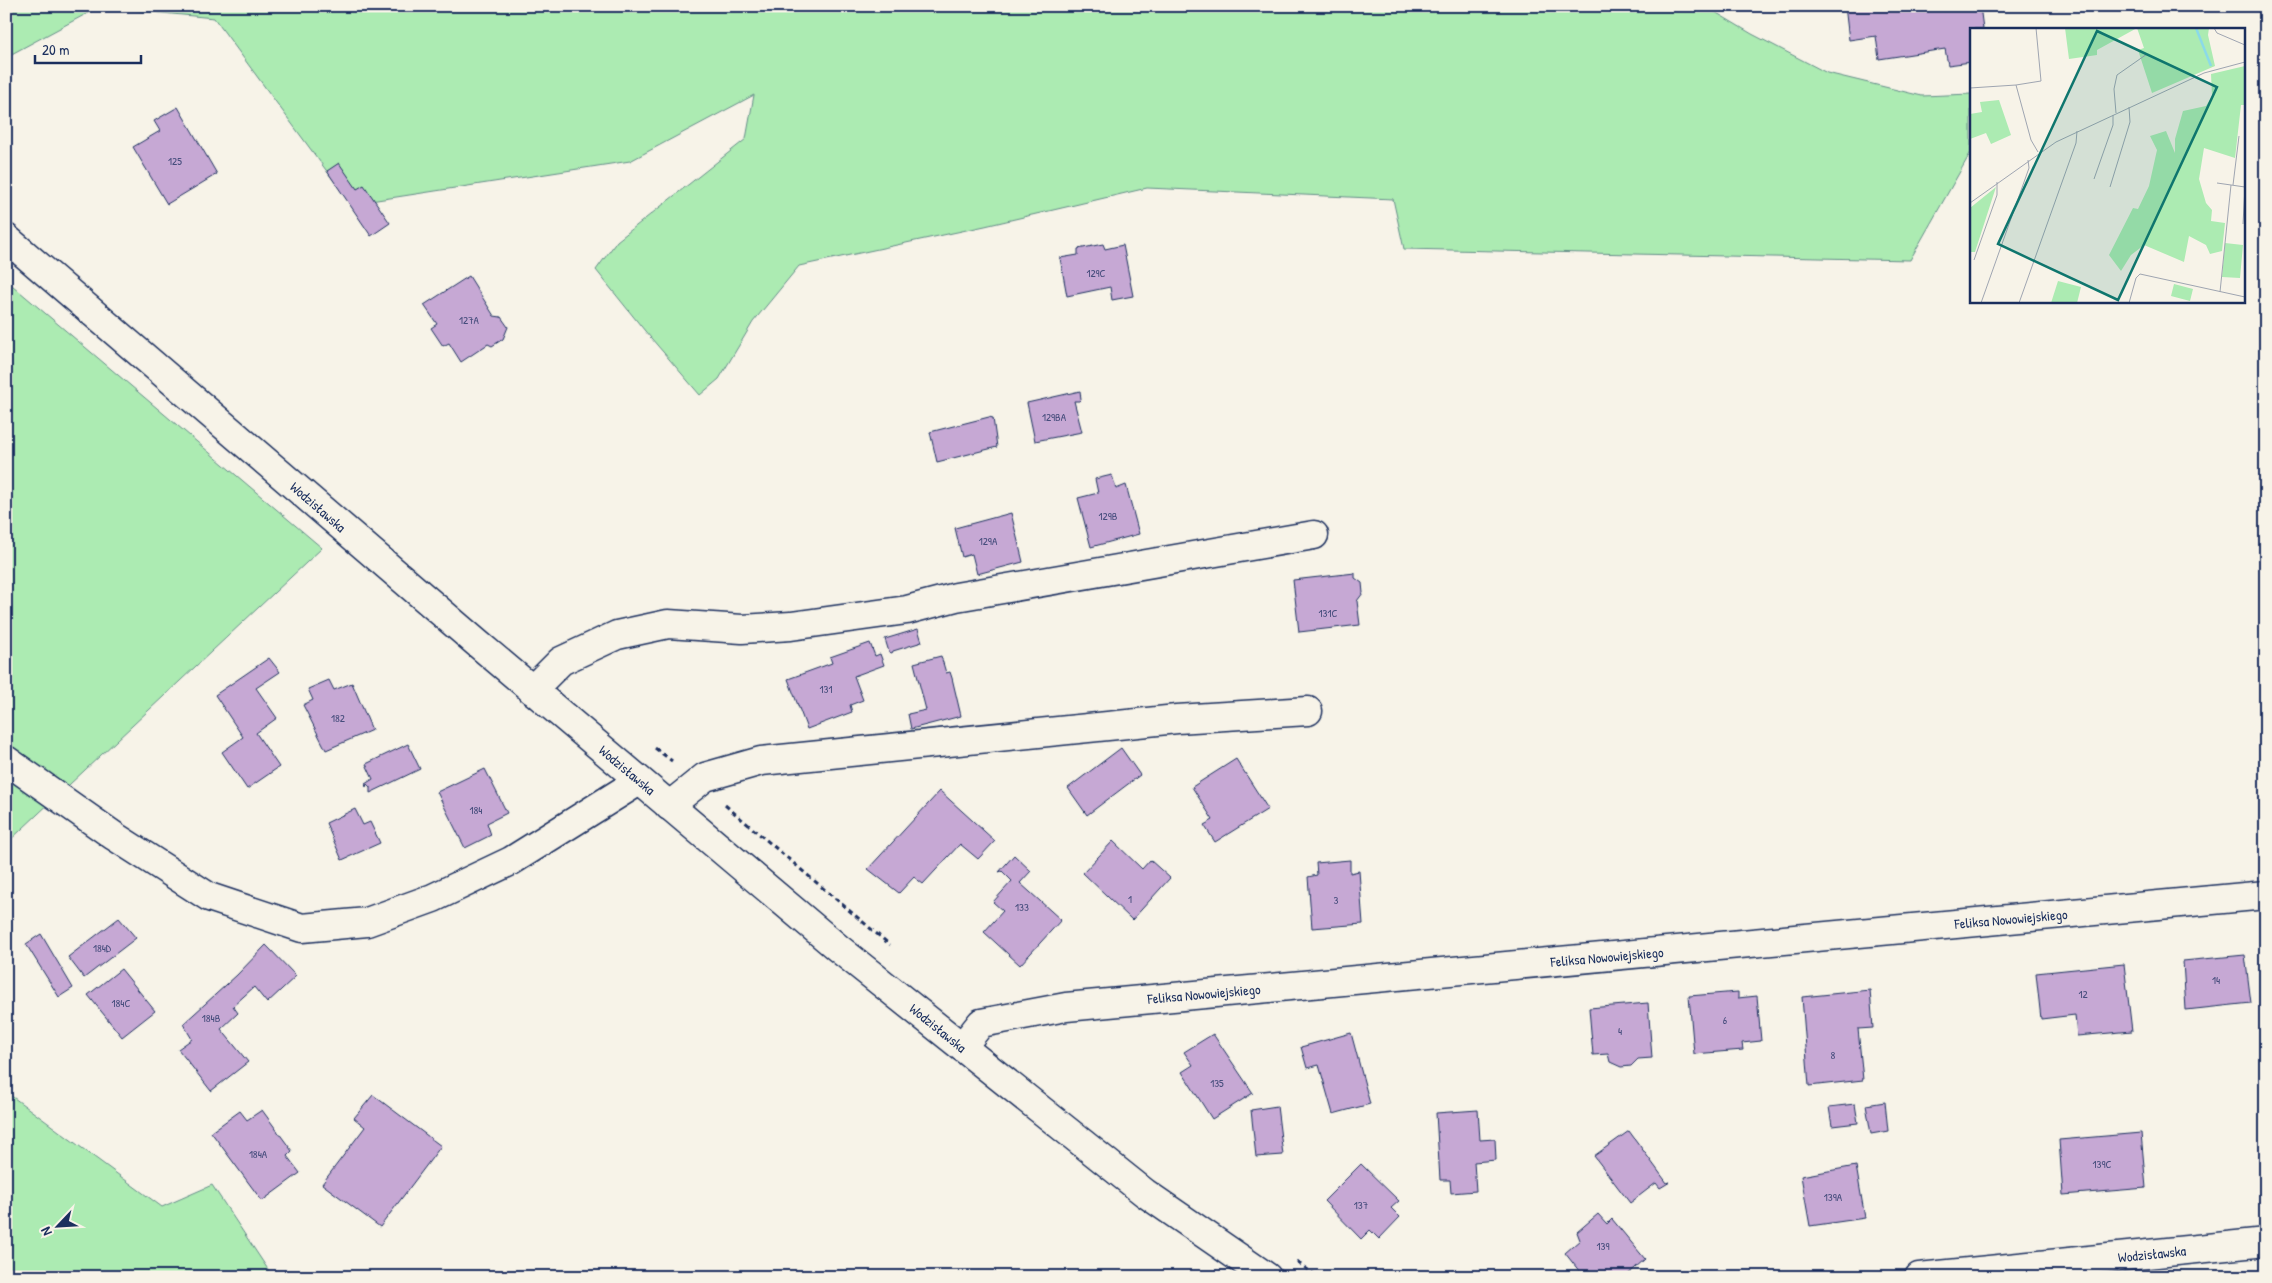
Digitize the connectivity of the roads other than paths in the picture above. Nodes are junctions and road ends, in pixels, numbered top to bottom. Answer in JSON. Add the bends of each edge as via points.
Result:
{"nodes":[{"id":1,"x":6,"y":238,"type":"edge"},
{"id":2,"x":1314,"y":535,"type":"dead end"},
{"id":3,"x":532,"y":690,"type":"junction"},
{"id":4,"x":1308,"y":710,"type":"dead end"},
{"id":5,"x":6,"y":760,"type":"edge"},
{"id":6,"x":639,"y":781,"type":"junction"},
{"id":7,"x":669,"y":806,"type":"junction"},
{"id":8,"x":2266,"y":895,"type":"edge"},
{"id":9,"x":962,"y":1047,"type":"junction"},
{"id":10,"x":2266,"y":1242,"type":"edge"},
{"id":11,"x":1267,"y":1277,"type":"edge"},
{"id":12,"x":1919,"y":1277,"type":"edge"}],
"edges":[{"from":1,"to":3,"type":"street","name":"Wodzisławska"},
{"from":2,"to":3,"type":"street","via":[[956,597],[907,610],[742,629],[668,624],[617,636],[561,661]]},
{"from":3,"to":6,"type":"street","name":"Wodzisławska"},
{"from":4,"to":7,"type":"street","via":[[1176,719],[762,761],[705,777]]},
{"from":5,"to":6,"type":"street","via":[[114,836],[209,896],[302,928],[366,922],[433,898],[511,861]]},
{"from":6,"to":7,"type":"street","name":"Wodzisławska"},
{"from":7,"to":9,"type":"street","name":"Wodzisławska"},
{"from":8,"to":9,"type":"street","name":"Feliksa Nowowiejskiego","via":[[1066,1007],[982,1022]]},
{"from":9,"to":11,"type":"street","name":"Wodzisławska","via":[[1145,1192]]},
{"from":10,"to":12,"type":"street","name":"Wodzisławska"}]}
